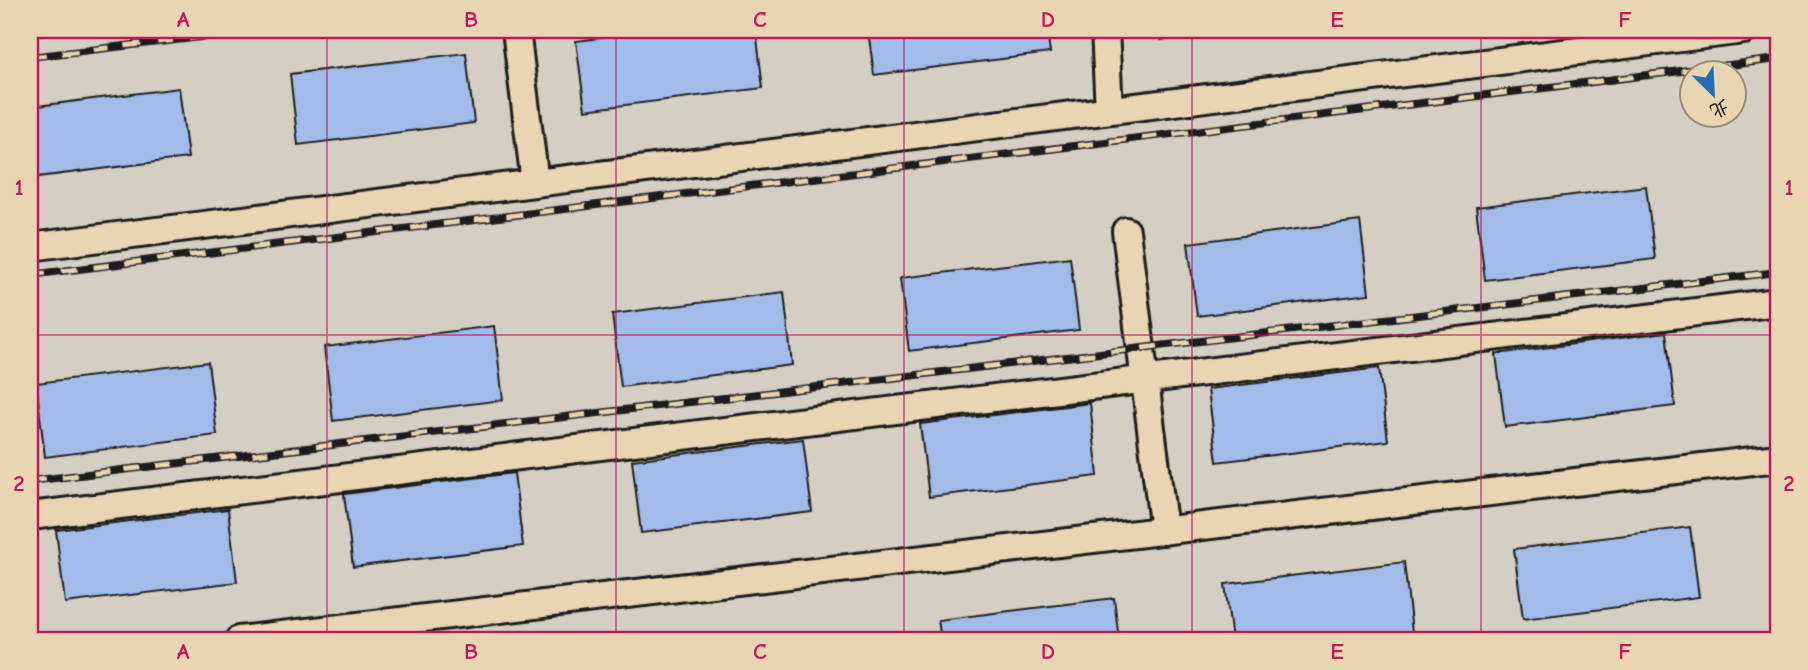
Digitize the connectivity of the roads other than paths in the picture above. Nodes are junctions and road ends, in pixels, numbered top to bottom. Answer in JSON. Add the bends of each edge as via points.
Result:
{"nodes":[{"id":1,"x":516,"y":30,"type":"edge"},
{"id":2,"x":1105,"y":30,"type":"edge"},
{"id":3,"x":1744,"y":30,"type":"edge"},
{"id":4,"x":1109,"y":110,"type":"junction"},
{"id":5,"x":535,"y":183,"type":"junction"},
{"id":6,"x":1126,"y":231,"type":"dead end"},
{"id":7,"x":30,"y":247,"type":"edge"},
{"id":8,"x":1778,"y":302,"type":"edge"},
{"id":9,"x":1144,"y":379,"type":"junction"},
{"id":10,"x":1778,"y":458,"type":"edge"},
{"id":11,"x":30,"y":516,"type":"edge"},
{"id":12,"x":1164,"y":531,"type":"junction"},
{"id":13,"x":239,"y":640,"type":"edge"}],
"edges":[{"from":1,"to":5,"type":"lane"},
{"from":2,"to":4,"type":"lane"},
{"from":3,"to":4,"type":"lane"},
{"from":4,"to":5,"type":"lane"},
{"from":5,"to":7,"type":"lane"},
{"from":6,"to":9,"type":"lane"},
{"from":8,"to":9,"type":"lane"},
{"from":9,"to":11,"type":"lane"},
{"from":9,"to":12,"type":"lane"},
{"from":10,"to":12,"type":"lane"},
{"from":12,"to":13,"type":"lane"}]}
